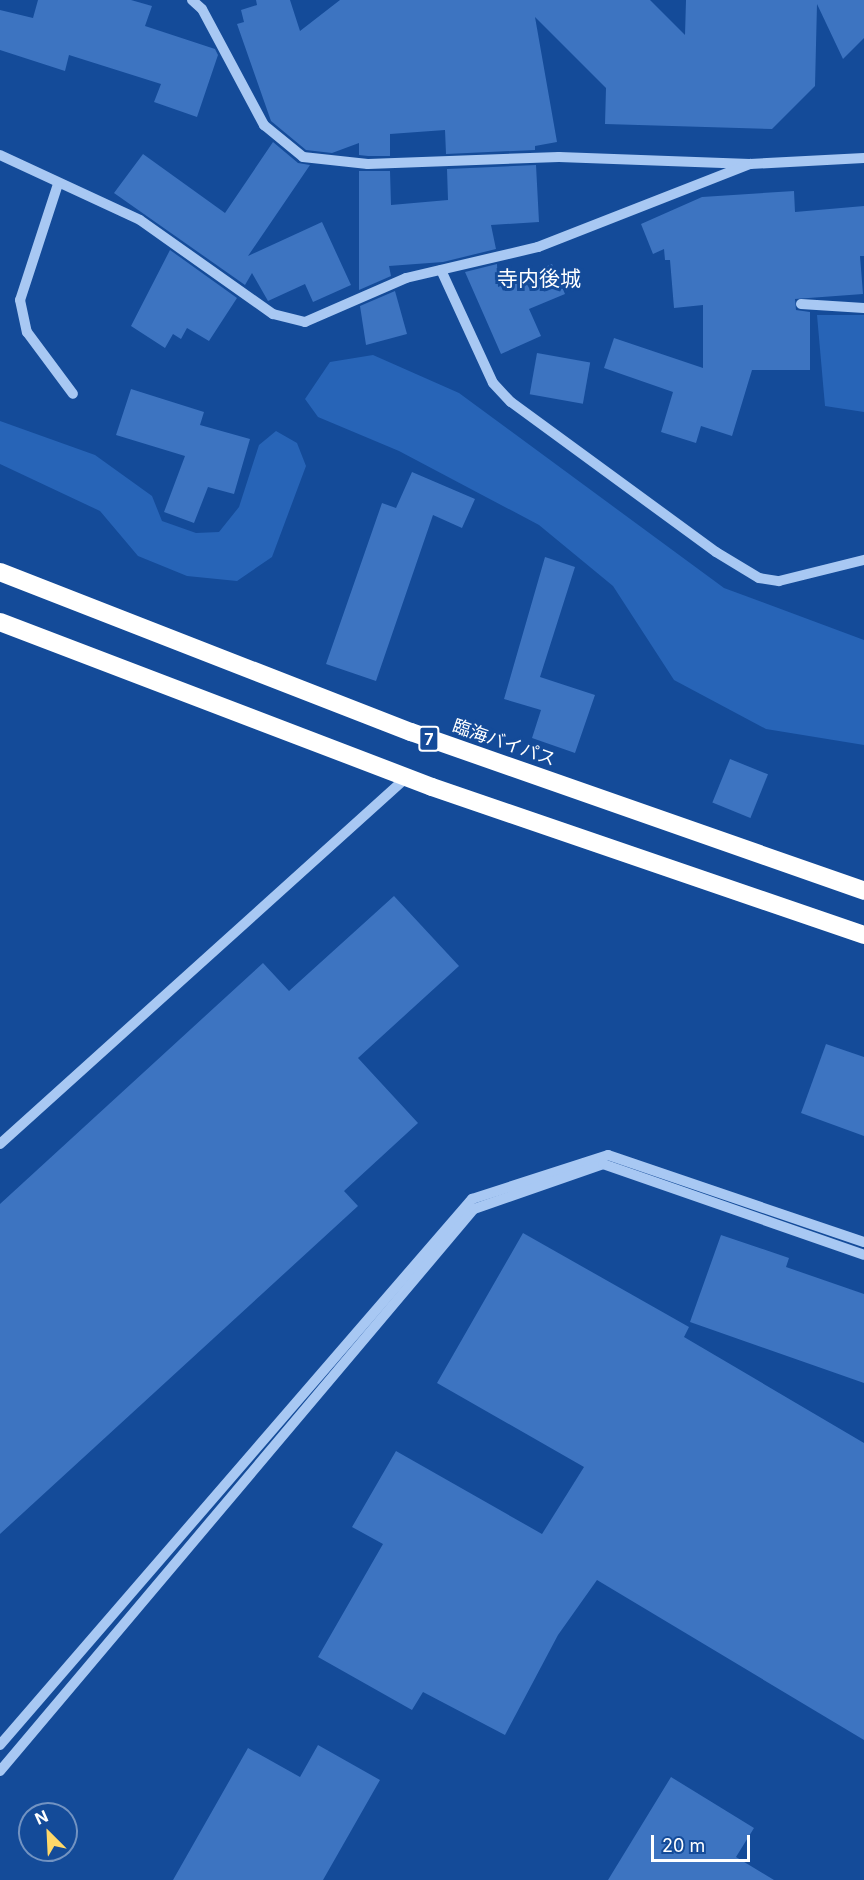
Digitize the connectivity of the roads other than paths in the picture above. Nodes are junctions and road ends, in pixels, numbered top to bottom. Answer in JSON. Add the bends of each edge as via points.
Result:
{"nodes":[{"id":1,"x":192,"y":0,"type":"edge"},
{"id":2,"x":0,"y":154,"type":"edge"},
{"id":3,"x":864,"y":158,"type":"edge"},
{"id":4,"x":750,"y":164,"type":"junction"},
{"id":5,"x":58,"y":184,"type":"junction"},
{"id":6,"x":441,"y":270,"type":"junction"},
{"id":7,"x":801,"y":304,"type":"dead end"},
{"id":8,"x":864,"y":308,"type":"edge"},
{"id":9,"x":73,"y":394,"type":"dead end"},
{"id":10,"x":864,"y":560,"type":"edge"},
{"id":11,"x":0,"y":572,"type":"edge"},
{"id":12,"x":0,"y":622,"type":"edge"},
{"id":13,"x":407,"y":777,"type":"junction"},
{"id":14,"x":864,"y":891,"type":"edge"},
{"id":15,"x":864,"y":934,"type":"edge"},
{"id":16,"x":0,"y":1144,"type":"edge"},
{"id":17,"x":864,"y":1242,"type":"edge"},
{"id":18,"x":864,"y":1255,"type":"edge"},
{"id":19,"x":0,"y":1745,"type":"edge"},
{"id":20,"x":0,"y":1771,"type":"edge"}],
"edges":[{"from":1,"to":4,"type":"street","via":[[202,9],[264,125],[303,157],[368,164],[559,157]]},
{"from":2,"to":5,"type":"street"},
{"from":3,"to":4,"type":"street"},
{"from":4,"to":6,"type":"street","via":[[538,247]]},
{"from":5,"to":6,"type":"street","via":[[140,220],[273,314],[305,322],[406,278]]},
{"from":5,"to":9,"type":"street","via":[[20,300],[27,332]]},
{"from":6,"to":10,"type":"street","via":[[494,383],[511,402],[716,552],[759,578],[779,581]]},
{"from":7,"to":8,"type":"street"},
{"from":11,"to":14,"type":"highway","name":"臨海バイパス","number":"7","via":[[411,732]]},
{"from":12,"to":13,"type":"highway","number":"7"},
{"from":13,"to":15,"type":"highway","number":"7"},
{"from":13,"to":16,"type":"street"},
{"from":17,"to":19,"type":"street","via":[[608,1155],[472,1199]]},
{"from":18,"to":20,"type":"street","via":[[603,1164],[474,1209]]}]}
